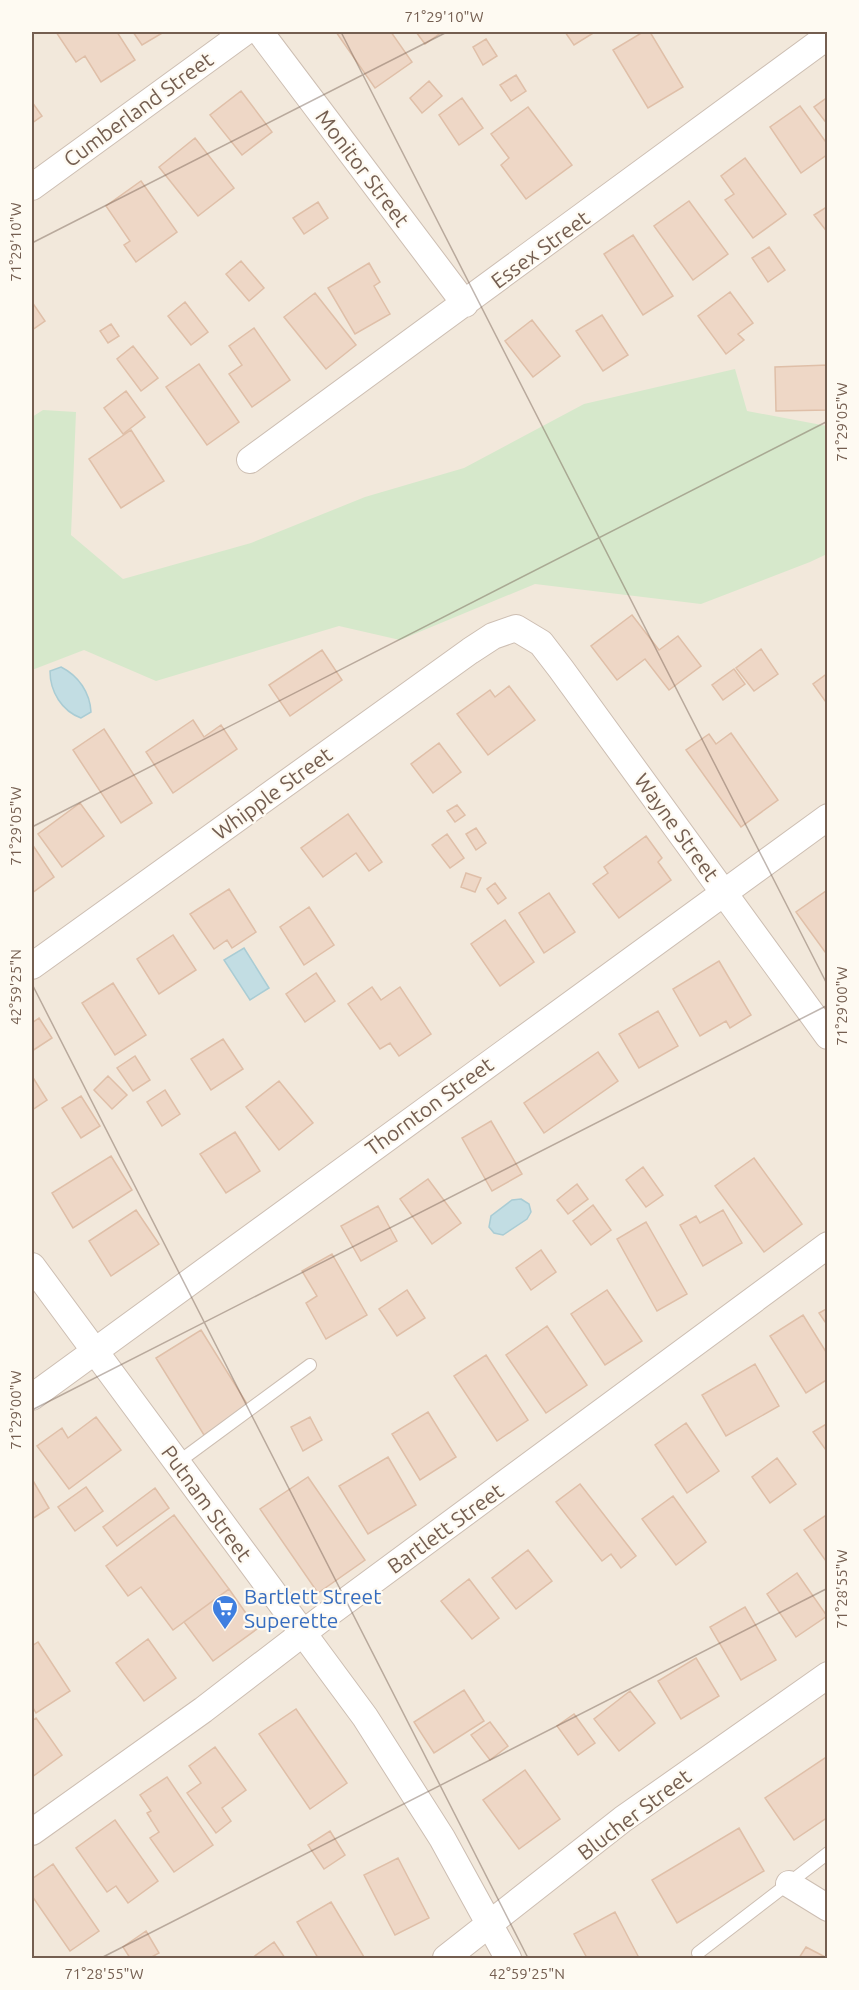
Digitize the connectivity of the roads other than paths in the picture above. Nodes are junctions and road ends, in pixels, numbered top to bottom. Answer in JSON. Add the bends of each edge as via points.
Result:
{"nodes":[{"id":1,"x":245,"y":32,"type":"edge"},
{"id":2,"x":260,"y":32,"type":"edge"},
{"id":3,"x":828,"y":36,"type":"edge"},
{"id":4,"x":32,"y":187,"type":"edge"},
{"id":5,"x":465,"y":304,"type":"junction"},
{"id":6,"x":250,"y":460,"type":"dead end"},
{"id":7,"x":516,"y":628,"type":"joint"},
{"id":8,"x":828,"y":817,"type":"edge"},
{"id":9,"x":724,"y":893,"type":"junction"},
{"id":10,"x":32,"y":966,"type":"edge"},
{"id":11,"x":828,"y":1036,"type":"edge"},
{"id":12,"x":828,"y":1245,"type":"edge"},
{"id":13,"x":32,"y":1266,"type":"edge"},
{"id":14,"x":94,"y":1351,"type":"junction"},
{"id":15,"x":310,"y":1365,"type":"dead end"},
{"id":16,"x":32,"y":1397,"type":"edge"},
{"id":17,"x":177,"y":1462,"type":"junction"},
{"id":18,"x":303,"y":1634,"type":"junction"},
{"id":19,"x":828,"y":1676,"type":"edge"},
{"id":20,"x":32,"y":1832,"type":"edge"},
{"id":21,"x":828,"y":1853,"type":"edge"},
{"id":22,"x":789,"y":1884,"type":"junction"},
{"id":23,"x":828,"y":1908,"type":"edge"},
{"id":24,"x":490,"y":1926,"type":"junction"},
{"id":25,"x":698,"y":1953,"type":"dead end"},
{"id":26,"x":446,"y":1959,"type":"edge"},
{"id":27,"x":508,"y":1959,"type":"edge"}],
"edges":[{"from":1,"to":4,"type":"street","name":"Cumberland Street"},
{"from":2,"to":5,"type":"street","name":"Monitor Street"},
{"from":3,"to":5,"type":"street","name":"Essex Street"},
{"from":5,"to":6,"type":"street","name":"Essex Street"},
{"from":7,"to":9,"type":"street","name":"Wayne Street","via":[[541,643]]},
{"from":7,"to":10,"type":"street","name":"Whipple Street","via":[[493,636],[470,651]]},
{"from":8,"to":9,"type":"street","name":"Thornton Street"},
{"from":9,"to":11,"type":"street","name":"Wayne Street"},
{"from":9,"to":14,"type":"street","name":"Thornton Street"},
{"from":12,"to":18,"type":"street","name":"Bartlett Street"},
{"from":13,"to":14,"type":"street","name":"Putnam Street"},
{"from":14,"to":16,"type":"street","name":"Thornton Street"},
{"from":14,"to":17,"type":"street","name":"Putnam Street"},
{"from":15,"to":17,"type":"lane"},
{"from":17,"to":18,"type":"street","name":"Putnam Street"},
{"from":18,"to":20,"type":"street","name":"Bartlett Street"},
{"from":18,"to":24,"type":"street","name":"Putnam Street","via":[[365,1717],[442,1838]]},
{"from":19,"to":24,"type":"street","name":"Blucher Street","via":[[623,1819]]},
{"from":21,"to":22,"type":"lane"},
{"from":22,"to":23,"type":"street"},
{"from":22,"to":25,"type":"lane"},
{"from":24,"to":26,"type":"street","name":"Blucher Street"},
{"from":24,"to":27,"type":"street","name":"Putnam Street"}]}
